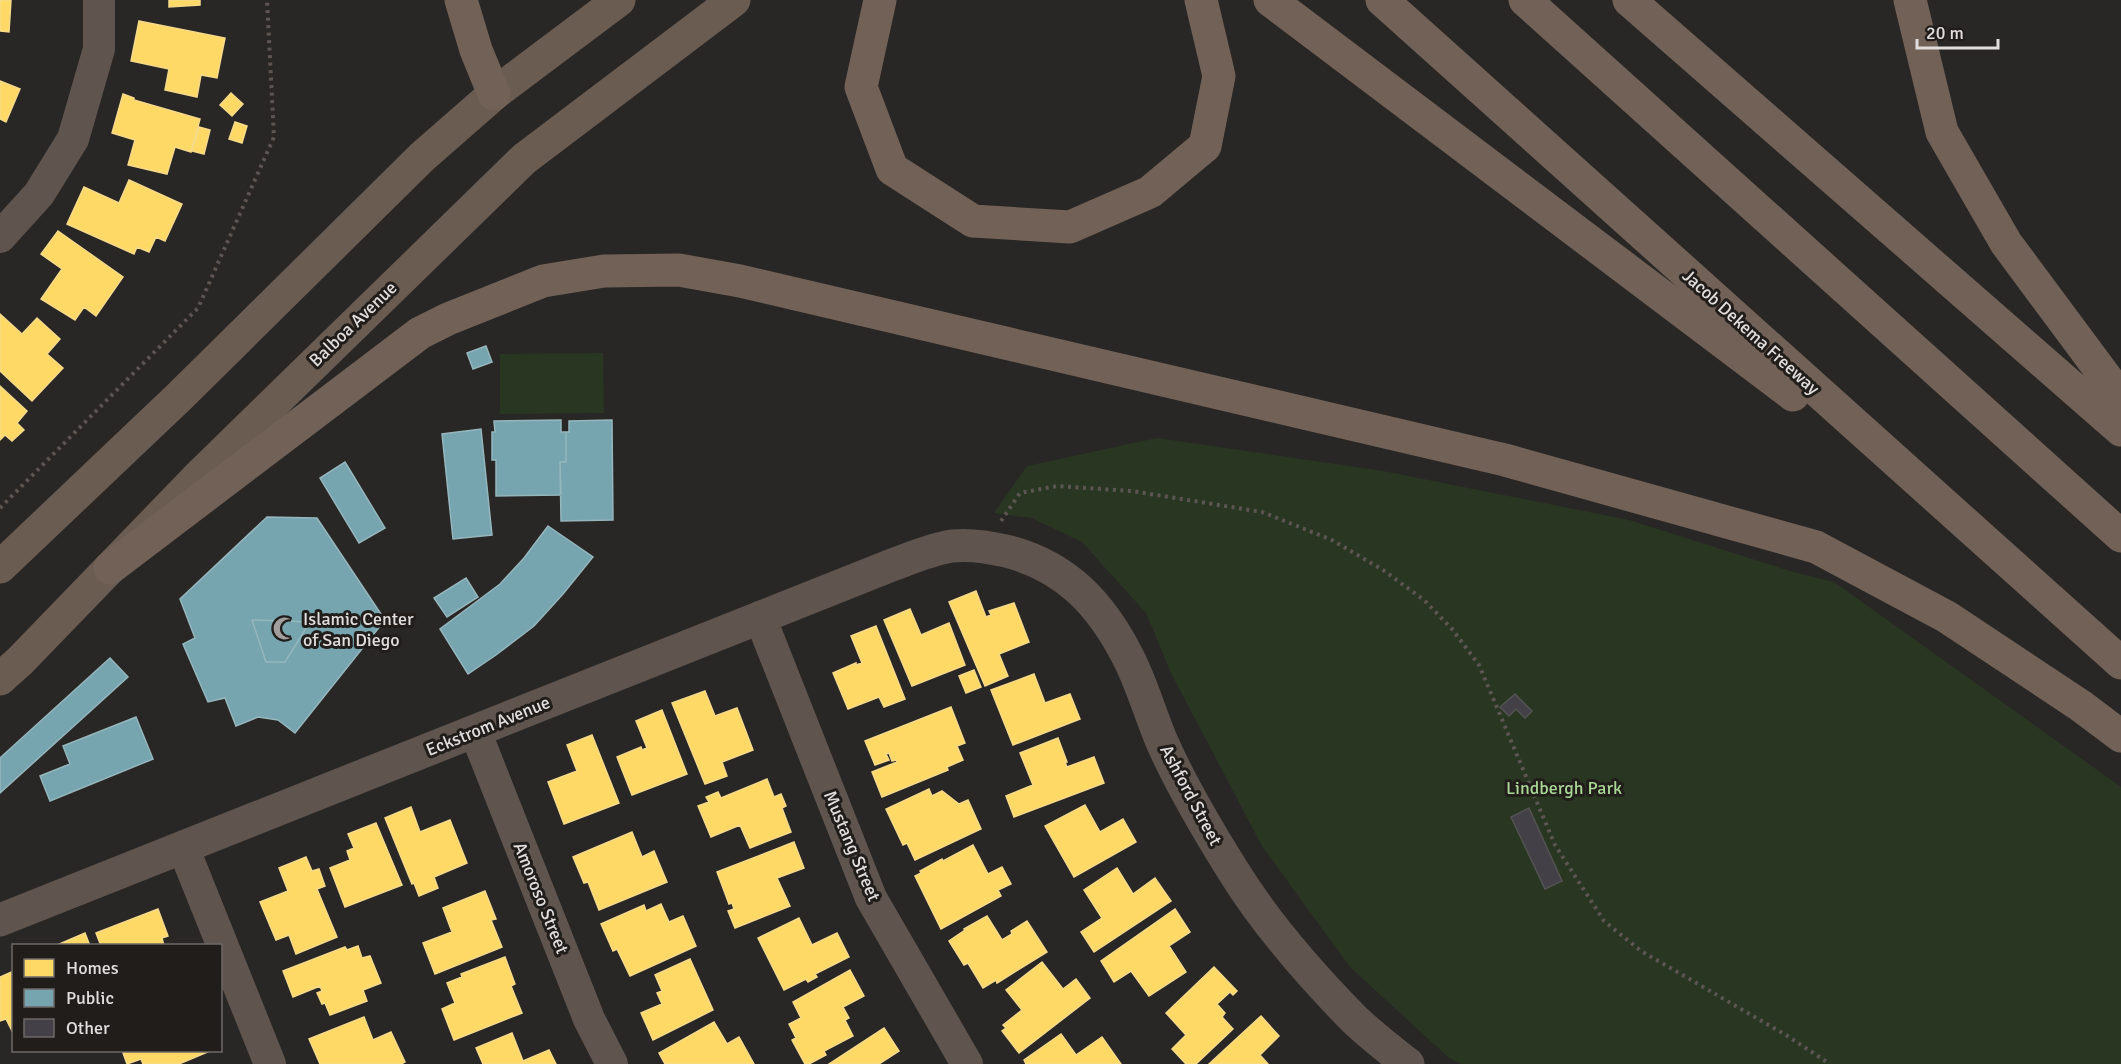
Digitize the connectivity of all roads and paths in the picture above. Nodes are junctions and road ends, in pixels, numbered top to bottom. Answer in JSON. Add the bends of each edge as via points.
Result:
{"nodes":[{"id":1,"x":99,"y":0,"type":"edge"},
{"id":2,"x":267,"y":0,"type":"edge"},
{"id":3,"x":460,"y":0,"type":"edge"},
{"id":4,"x":619,"y":0,"type":"edge"},
{"id":5,"x":734,"y":0,"type":"edge"},
{"id":6,"x":880,"y":0,"type":"edge"},
{"id":7,"x":1202,"y":0,"type":"edge"},
{"id":8,"x":1270,"y":0,"type":"edge"},
{"id":9,"x":1382,"y":0,"type":"edge"},
{"id":10,"x":1525,"y":0,"type":"edge"},
{"id":11,"x":1629,"y":0,"type":"edge"},
{"id":12,"x":1910,"y":0,"type":"edge"},
{"id":13,"x":494,"y":94,"type":"junction"},
{"id":14,"x":0,"y":237,"type":"edge"},
{"id":15,"x":2121,"y":398,"type":"edge"},
{"id":16,"x":2121,"y":430,"type":"edge"},
{"id":17,"x":0,"y":508,"type":"edge"},
{"id":18,"x":1973,"y":531,"type":"junction"},
{"id":19,"x":2121,"y":536,"type":"edge"},
{"id":20,"x":986,"y":547,"type":"junction"},
{"id":21,"x":0,"y":567,"type":"edge"},
{"id":22,"x":110,"y":568,"type":"junction"},
{"id":23,"x":760,"y":617,"type":"junction"},
{"id":24,"x":2121,"y":663,"type":"edge"},
{"id":25,"x":0,"y":679,"type":"edge"},
{"id":26,"x":475,"y":731,"type":"junction"},
{"id":27,"x":2121,"y":736,"type":"edge"},
{"id":28,"x":183,"y":848,"type":"junction"},
{"id":29,"x":0,"y":920,"type":"edge"},
{"id":30,"x":222,"y":944,"type":"edge"},
{"id":31,"x":222,"y":945,"type":"edge"},
{"id":32,"x":270,"y":1064,"type":"edge"},
{"id":33,"x":612,"y":1064,"type":"edge"},
{"id":34,"x":967,"y":1064,"type":"edge"},
{"id":35,"x":1408,"y":1064,"type":"edge"},
{"id":36,"x":1830,"y":1064,"type":"edge"}],
"edges":[{"from":1,"to":14,"type":"street","via":[[99,50],[73,140],[39,194]]},
{"from":2,"to":17,"type":"path","via":[[274,137],[198,308]]},
{"from":3,"to":13,"type":"highway"},
{"from":4,"to":13,"type":"main road"},
{"from":5,"to":22,"type":"main road","name":"Balboa Avenue","via":[[524,159],[305,371]]},
{"from":6,"to":7,"type":"highway","via":[[861,87],[892,169],[973,221],[1070,227],[1150,192],[1205,146],[1220,76]]},
{"from":8,"to":18,"type":"highway"},
{"from":9,"to":18,"type":"highway","name":"Jacob Dekema Freeway"},
{"from":10,"to":19,"type":"highway"},
{"from":11,"to":16,"type":"highway"},
{"from":12,"to":15,"type":"highway","via":[[1942,132],[2006,243]]},
{"from":13,"to":21,"type":"main road","via":[[422,157]]},
{"from":18,"to":24,"type":"highway","name":"Jacob Dekema Freeway"},
{"from":20,"to":23,"type":"street","name":"Eckstrom Avenue","via":[[952,546],[923,554]]},
{"from":20,"to":35,"type":"street","name":"Ashford Street","via":[[1045,564],[1069,580],[1105,617],[1129,659],[1183,782],[1261,914],[1353,1018]]},
{"from":20,"to":36,"type":"path","via":[[1020,493],[1057,486],[1132,491],[1262,512],[1332,540],[1383,570],[1424,600],[1479,665],[1555,845],[1604,921],[1641,951]]},
{"from":22,"to":25,"type":"main road","name":"Balboa Avenue"},
{"from":22,"to":27,"type":"highway","via":[[420,333],[543,281],[604,271],[679,270],[1505,460],[1816,547],[1947,617]]},
{"from":23,"to":26,"type":"street","name":"Eckstrom Avenue"},
{"from":23,"to":34,"type":"street","name":"Mustang Street","via":[[871,898]]},
{"from":26,"to":28,"type":"street","name":"Eckstrom Avenue"},
{"from":26,"to":33,"type":"street","name":"Amoroso Street","via":[[589,1019]]},
{"from":28,"to":29,"type":"street","name":"Eckstrom Avenue"},
{"from":28,"to":30,"type":"street"},
{"from":31,"to":32,"type":"street"}]}
